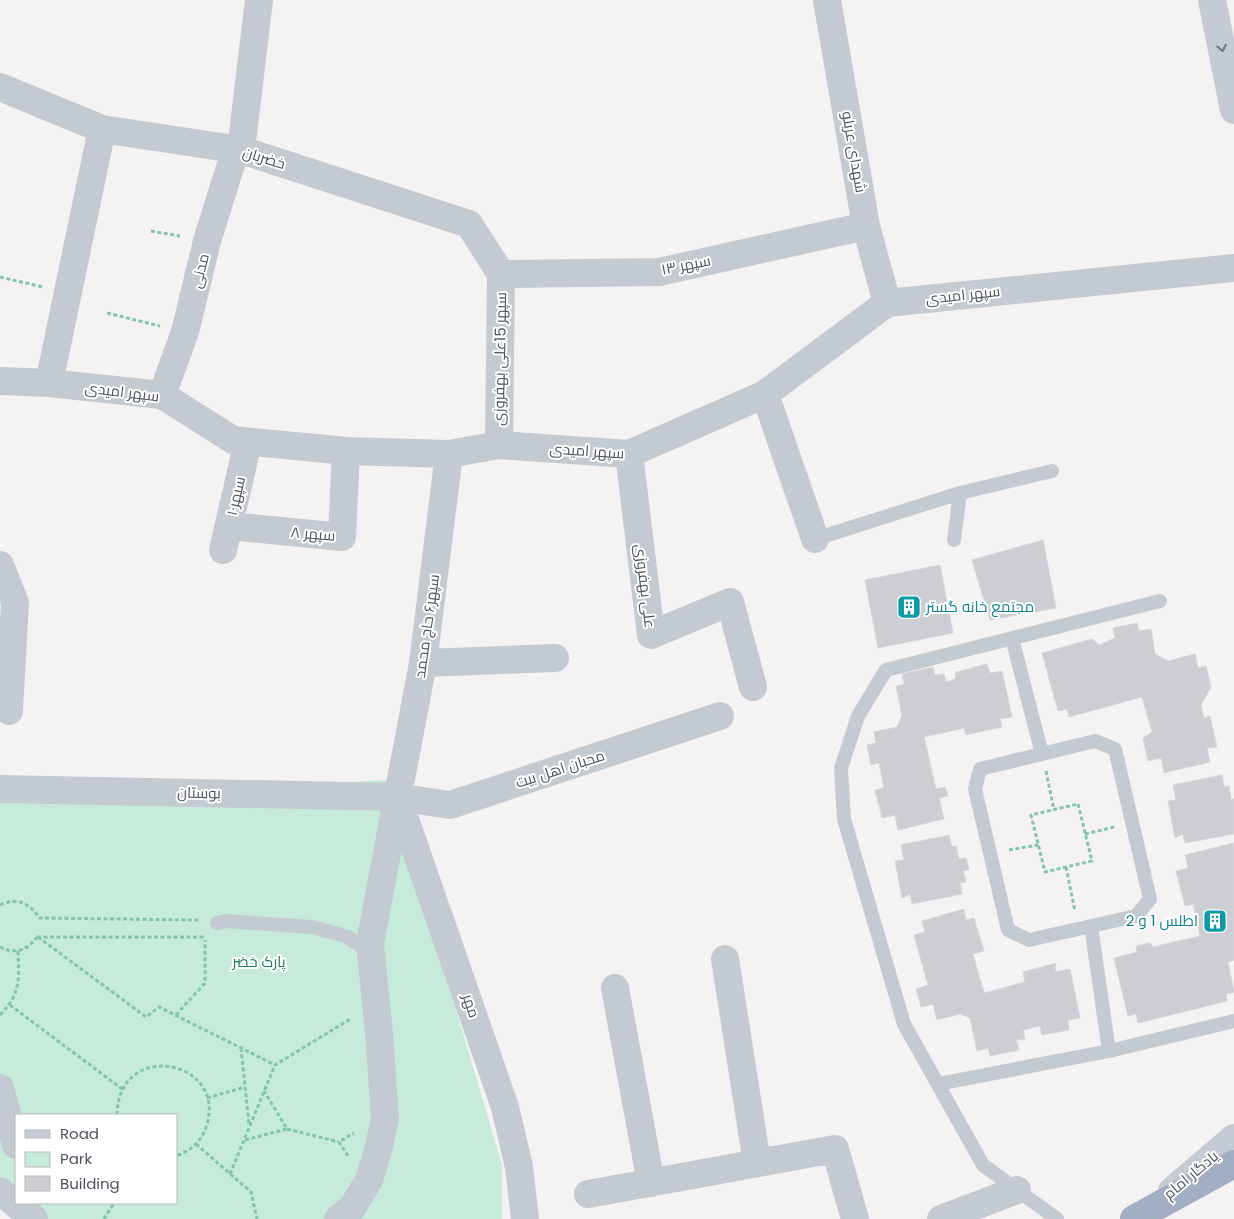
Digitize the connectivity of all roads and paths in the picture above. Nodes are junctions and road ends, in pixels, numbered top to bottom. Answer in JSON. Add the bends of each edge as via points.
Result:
{"nodes":[{"id":1,"x":259,"y":0,"type":"edge"},
{"id":2,"x":827,"y":0,"type":"edge"},
{"id":3,"x":1212,"y":0,"type":"edge"},
{"id":4,"x":0,"y":88,"type":"edge"},
{"id":5,"x":1234,"y":110,"type":"edge"},
{"id":6,"x":102,"y":129,"type":"junction"},
{"id":7,"x":241,"y":150,"type":"junction"},
{"id":8,"x":866,"y":226,"type":"junction"},
{"id":9,"x":1234,"y":268,"type":"edge"},
{"id":10,"x":501,"y":274,"type":"junction"},
{"id":11,"x":0,"y":277,"type":"edge"},
{"id":12,"x":68,"y":293,"type":"junction"},
{"id":13,"x":887,"y":303,"type":"junction"},
{"id":14,"x":107,"y":313,"type":"dead end"},
{"id":15,"x":185,"y":332,"type":"junction"},
{"id":16,"x":0,"y":381,"type":"edge"},
{"id":17,"x":49,"y":383,"type":"junction"},
{"id":18,"x":766,"y":394,"type":"junction"},
{"id":19,"x":162,"y":395,"type":"junction"},
{"id":20,"x":248,"y":442,"type":"junction"},
{"id":21,"x":499,"y":445,"type":"junction"},
{"id":22,"x":346,"y":451,"type":"junction"},
{"id":23,"x":449,"y":454,"type":"junction"},
{"id":24,"x":629,"y":454,"type":"junction"},
{"id":25,"x":1052,"y":471,"type":"dead end"},
{"id":26,"x":960,"y":493,"type":"junction"},
{"id":27,"x":226,"y":538,"type":"joint"},
{"id":28,"x":814,"y":540,"type":"joint"},
{"id":29,"x":954,"y":540,"type":"dead end"},
{"id":30,"x":0,"y":565,"type":"edge"},
{"id":31,"x":1160,"y":601,"type":"dead end"},
{"id":32,"x":1012,"y":638,"type":"junction"},
{"id":33,"x":555,"y":658,"type":"dead end"},
{"id":34,"x":423,"y":663,"type":"junction"},
{"id":35,"x":753,"y":687,"type":"dead end"},
{"id":36,"x":9,"y":711,"type":"dead end"},
{"id":37,"x":720,"y":716,"type":"dead end"},
{"id":38,"x":1042,"y":754,"type":"junction"},
{"id":39,"x":0,"y":789,"type":"edge"},
{"id":40,"x":397,"y":797,"type":"junction"},
{"id":41,"x":1054,"y":810,"type":"junction"},
{"id":42,"x":1132,"y":822,"type":"junction"},
{"id":43,"x":1085,"y":834,"type":"junction"},
{"id":44,"x":1038,"y":845,"type":"junction"},
{"id":45,"x":990,"y":854,"type":"junction"},
{"id":46,"x":1066,"y":867,"type":"junction"},
{"id":47,"x":0,"y":905,"type":"edge"},
{"id":48,"x":217,"y":923,"type":"junction"},
{"id":49,"x":1084,"y":928,"type":"junction"},
{"id":50,"x":37,"y":937,"type":"junction"},
{"id":51,"x":205,"y":937,"type":"junction"},
{"id":52,"x":0,"y":947,"type":"edge"},
{"id":53,"x":18,"y":951,"type":"junction"},
{"id":54,"x":371,"y":953,"type":"junction"},
{"id":55,"x":726,"y":959,"type":"dead end"},
{"id":56,"x":615,"y":988,"type":"dead end"},
{"id":57,"x":376,"y":1003,"type":"junction"},
{"id":58,"x":10,"y":1005,"type":"junction"},
{"id":59,"x":0,"y":1015,"type":"edge"},
{"id":60,"x":176,"y":1015,"type":"junction"},
{"id":61,"x":1234,"y":1021,"type":"edge"},
{"id":62,"x":241,"y":1048,"type":"junction"},
{"id":63,"x":1109,"y":1051,"type":"junction"},
{"id":64,"x":274,"y":1065,"type":"junction"},
{"id":65,"x":938,"y":1084,"type":"junction"},
{"id":66,"x":245,"y":1087,"type":"junction"},
{"id":67,"x":0,"y":1088,"type":"edge"},
{"id":68,"x":122,"y":1088,"type":"junction"},
{"id":69,"x":264,"y":1091,"type":"junction"},
{"id":70,"x":207,"y":1098,"type":"junction"},
{"id":71,"x":117,"y":1114,"type":"edge"},
{"id":72,"x":250,"y":1126,"type":"junction"},
{"id":73,"x":287,"y":1129,"type":"junction"},
{"id":74,"x":1234,"y":1138,"type":"edge"},
{"id":75,"x":15,"y":1141,"type":"edge"},
{"id":76,"x":244,"y":1141,"type":"junction"},
{"id":77,"x":339,"y":1142,"type":"dead end"},
{"id":78,"x":196,"y":1144,"type":"junction"},
{"id":79,"x":178,"y":1155,"type":"edge"},
{"id":80,"x":757,"y":1163,"type":"junction"},
{"id":81,"x":1234,"y":1164,"type":"edge"},
{"id":82,"x":230,"y":1174,"type":"junction"},
{"id":83,"x":651,"y":1182,"type":"junction"},
{"id":84,"x":1017,"y":1190,"type":"junction"},
{"id":85,"x":0,"y":1191,"type":"edge"},
{"id":86,"x":588,"y":1194,"type":"dead end"},
{"id":87,"x":15,"y":1203,"type":"edge"},
{"id":88,"x":16,"y":1204,"type":"edge"},
{"id":89,"x":31,"y":1204,"type":"edge"},
{"id":90,"x":113,"y":1204,"type":"edge"},
{"id":91,"x":1141,"y":1215,"type":"edge"},
{"id":92,"x":34,"y":1219,"type":"edge"},
{"id":93,"x":104,"y":1219,"type":"edge"},
{"id":94,"x":257,"y":1219,"type":"edge"},
{"id":95,"x":338,"y":1219,"type":"edge"},
{"id":96,"x":525,"y":1219,"type":"edge"},
{"id":97,"x":855,"y":1219,"type":"edge"},
{"id":98,"x":941,"y":1219,"type":"edge"},
{"id":99,"x":1056,"y":1219,"type":"edge"}],
"edges":[{"from":1,"to":7,"type":"street"},
{"from":2,"to":8,"type":"street","name":"شهدای عربلو"},
{"from":3,"to":5,"type":"main road","one_way":true},
{"from":4,"to":6,"type":"street","name":"خضریان"},
{"from":6,"to":7,"type":"street","name":"خضریان"},
{"from":6,"to":12,"type":"street"},
{"from":7,"to":10,"type":"street","name":"خضریان","via":[[469,224]]},
{"from":7,"to":15,"type":"street","name":"مدنی","via":[[232,161]]},
{"from":8,"to":10,"type":"street","name":"سپهر ۱۳","via":[[659,272]]},
{"from":8,"to":13,"type":"street","name":"شهدای عربلو"},
{"from":9,"to":13,"type":"street","name":"سپهر امیدی"},
{"from":10,"to":21,"type":"street","name":"سپهر 15علی بهفروزی"},
{"from":11,"to":12,"type":"path"},
{"from":12,"to":17,"type":"street"},
{"from":13,"to":18,"type":"street","name":"سپهر امیدی"},
{"from":14,"to":15,"type":"path"},
{"from":15,"to":19,"type":"street","name":"مدنی"},
{"from":16,"to":17,"type":"street","name":"سپهر امیدی"},
{"from":17,"to":19,"type":"street","name":"سپهر امیدی"},
{"from":18,"to":24,"type":"street","name":"سپهر امیدی"},
{"from":18,"to":28,"type":"street"},
{"from":19,"to":20,"type":"street","name":"سپهر امیدی","via":[[233,440]]},
{"from":20,"to":22,"type":"street","name":"سپهر امیدی"},
{"from":20,"to":27,"type":"street","name":"سپهر۱۰"},
{"from":21,"to":23,"type":"street","name":"سپهر امیدی"},
{"from":21,"to":24,"type":"street","name":"سپهر امیدی"},
{"from":22,"to":23,"type":"street","name":"سپهر امیدی"},
{"from":22,"to":27,"type":"street","name":"سپهر ۸","via":[[342,537]]},
{"from":23,"to":34,"type":"street","name":"سپهر۶ حاج محمد"},
{"from":24,"to":35,"type":"street","name":"علی بهفروزی","via":[[651,635],[730,602]]},
{"from":25,"to":26,"type":"lane"},
{"from":26,"to":28,"type":"lane"},
{"from":26,"to":29,"type":"lane"},
{"from":30,"to":36,"type":"street","via":[[15,603]]},
{"from":31,"to":32,"type":"lane"},
{"from":32,"to":38,"type":"lane"},
{"from":32,"to":65,"type":"lane","via":[[886,670],[858,716],[841,768],[844,819],[904,1024]]},
{"from":33,"to":34,"type":"street"},
{"from":34,"to":40,"type":"street","name":"سپهر۶ حاج محمد"},
{"from":37,"to":40,"type":"street","name":"محبان اهل بیت","via":[[450,805]]},
{"from":38,"to":41,"type":"path"},
{"from":38,"to":42,"type":"lane","via":[[1095,741],[1115,749]]},
{"from":38,"to":45,"type":"lane","via":[[980,769],[975,789]]},
{"from":39,"to":40,"type":"street","name":"بوستان"},
{"from":40,"to":54,"type":"street","name":"سپهر۶ حاج محمد"},
{"from":40,"to":96,"type":"street","name":"مهر","via":[[505,1107],[519,1167]]},
{"from":41,"to":43,"type":"path","via":[[1078,804]]},
{"from":41,"to":44,"type":"path","via":[[1031,815]]},
{"from":42,"to":43,"type":"path"},
{"from":42,"to":49,"type":"lane","via":[[1150,899],[1136,916]]},
{"from":43,"to":46,"type":"path","via":[[1092,861]]},
{"from":44,"to":45,"type":"path"},
{"from":44,"to":46,"type":"path","via":[[1045,872]]},
{"from":45,"to":49,"type":"lane","via":[[1008,930],[1029,940]]},
{"from":46,"to":49,"type":"path"},
{"from":47,"to":48,"type":"path","via":[[23,902],[38,918],[208,920]]},
{"from":48,"to":51,"type":"path","via":[[218,934]]},
{"from":48,"to":54,"type":"lane","via":[[312,927],[346,936]]},
{"from":49,"to":63,"type":"lane"},
{"from":50,"to":51,"type":"path"},
{"from":50,"to":53,"type":"path","via":[[26,949]]},
{"from":50,"to":60,"type":"path","via":[[146,1017],[160,1007]]},
{"from":51,"to":60,"type":"path","via":[[205,983]]},
{"from":52,"to":53,"type":"path"},
{"from":53,"to":58,"type":"path","via":[[19,985]]},
{"from":54,"to":57,"type":"street","name":"سپهر۶ حاج محمد"},
{"from":55,"to":80,"type":"street"},
{"from":56,"to":83,"type":"street"},
{"from":57,"to":64,"type":"path"},
{"from":57,"to":95,"type":"street","name":"سپهر۶ حاج محمد","via":[[385,1118],[369,1180],[352,1208]]},
{"from":58,"to":59,"type":"path"},
{"from":58,"to":68,"type":"path"},
{"from":60,"to":62,"type":"path"},
{"from":61,"to":63,"type":"lane"},
{"from":62,"to":64,"type":"path"},
{"from":62,"to":66,"type":"path"},
{"from":63,"to":65,"type":"lane"},
{"from":64,"to":69,"type":"path"},
{"from":65,"to":84,"type":"lane","via":[[983,1164]]},
{"from":66,"to":70,"type":"path"},
{"from":66,"to":72,"type":"path"},
{"from":67,"to":75,"type":"street"},
{"from":68,"to":70,"type":"path","via":[[146,1068],[162,1065],[178,1067],[192,1075]]},
{"from":68,"to":71,"type":"path"},
{"from":69,"to":72,"type":"path"},
{"from":69,"to":73,"type":"path"},
{"from":70,"to":78,"type":"path","via":[[209,1117],[205,1132]]},
{"from":72,"to":76,"type":"path"},
{"from":73,"to":76,"type":"path"},
{"from":73,"to":77,"type":"path"},
{"from":74,"to":91,"type":"main road","name":"یادگار امام"},
{"from":76,"to":82,"type":"path"},
{"from":78,"to":79,"type":"path"},
{"from":78,"to":82,"type":"path"},
{"from":80,"to":83,"type":"street"},
{"from":80,"to":97,"type":"street","via":[[835,1149]]},
{"from":81,"to":91,"type":"highway"},
{"from":82,"to":94,"type":"path","via":[[251,1192]]},
{"from":83,"to":86,"type":"street"},
{"from":84,"to":98,"type":"street"},
{"from":84,"to":99,"type":"lane"},
{"from":85,"to":87,"type":"street"},
{"from":88,"to":92,"type":"street"},
{"from":89,"to":92,"type":"street"},
{"from":90,"to":93,"type":"path"}]}
